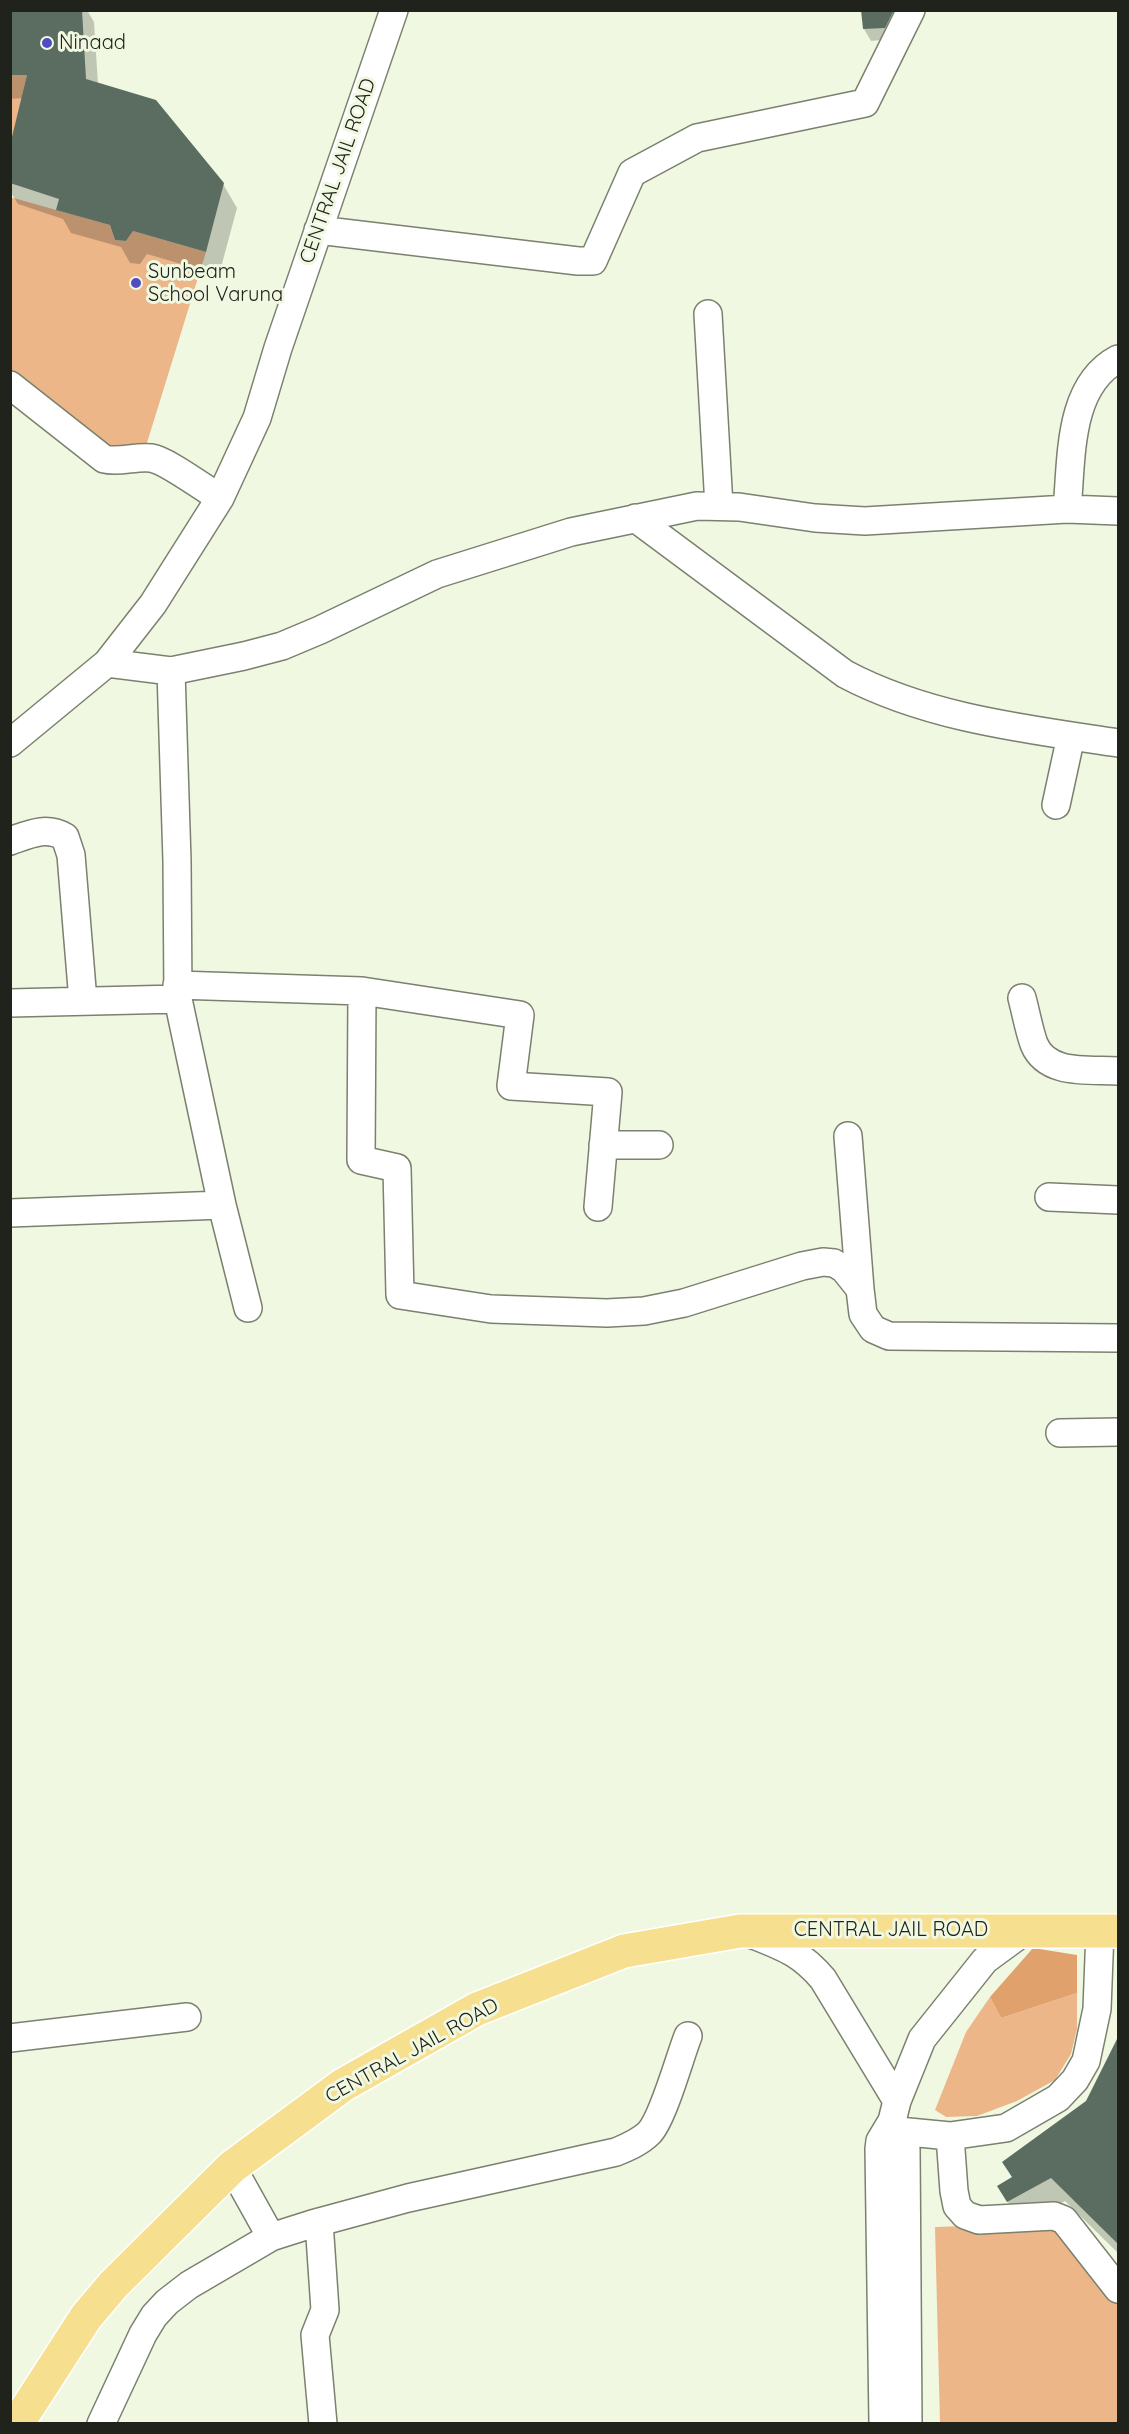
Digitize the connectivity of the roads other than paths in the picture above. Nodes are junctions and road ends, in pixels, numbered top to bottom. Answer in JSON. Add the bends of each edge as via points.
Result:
{"nodes":[{"id":1,"x":394,"y":10,"type":"edge"},
{"id":2,"x":911,"y":10,"type":"edge"},
{"id":3,"x":318,"y":230,"type":"junction"},
{"id":4,"x":708,"y":314,"type":"dead end"},
{"id":5,"x":1119,"y":359,"type":"edge"},
{"id":6,"x":10,"y":385,"type":"edge"},
{"id":7,"x":224,"y":489,"type":"junction"},
{"id":8,"x":719,"y":506,"type":"junction"},
{"id":9,"x":1067,"y":509,"type":"junction"},
{"id":10,"x":1119,"y":511,"type":"edge"},
{"id":11,"x":635,"y":518,"type":"junction"},
{"id":12,"x":107,"y":663,"type":"junction"},
{"id":13,"x":171,"y":671,"type":"junction"},
{"id":14,"x":1071,"y":736,"type":"junction"},
{"id":15,"x":10,"y":743,"type":"edge"},
{"id":16,"x":1119,"y":743,"type":"edge"},
{"id":17,"x":1056,"y":805,"type":"dead end"},
{"id":18,"x":10,"y":841,"type":"edge"},
{"id":19,"x":362,"y":991,"type":"junction"},
{"id":20,"x":178,"y":992,"type":"junction"},
{"id":21,"x":1022,"y":998,"type":"dead end"},
{"id":22,"x":83,"y":1001,"type":"junction"},
{"id":23,"x":10,"y":1003,"type":"edge"},
{"id":24,"x":1119,"y":1071,"type":"edge"},
{"id":25,"x":848,"y":1136,"type":"dead end"},
{"id":26,"x":603,"y":1145,"type":"junction"},
{"id":27,"x":659,"y":1145,"type":"dead end"},
{"id":28,"x":1049,"y":1197,"type":"dead end"},
{"id":29,"x":1119,"y":1200,"type":"edge"},
{"id":30,"x":222,"y":1205,"type":"junction"},
{"id":31,"x":598,"y":1207,"type":"dead end"},
{"id":32,"x":10,"y":1213,"type":"edge"},
{"id":33,"x":860,"y":1289,"type":"junction"},
{"id":34,"x":248,"y":1308,"type":"dead end"},
{"id":35,"x":1119,"y":1338,"type":"edge"},
{"id":36,"x":1119,"y":1431,"type":"edge"},
{"id":37,"x":1060,"y":1433,"type":"dead end"},
{"id":38,"x":740,"y":1930,"type":"junction"},
{"id":39,"x":1026,"y":1930,"type":"junction"},
{"id":40,"x":1109,"y":1931,"type":"edge"},
{"id":41,"x":1108,"y":1996,"type":"edge"},
{"id":42,"x":187,"y":2017,"type":"dead end"},
{"id":43,"x":688,"y":2036,"type":"dead end"},
{"id":44,"x":10,"y":2038,"type":"edge"},
{"id":45,"x":896,"y":2118,"type":"junction"},
{"id":46,"x":950,"y":2136,"type":"junction"},
{"id":47,"x":232,"y":2167,"type":"junction"},
{"id":48,"x":319,"y":2222,"type":"junction"},
{"id":49,"x":271,"y":2237,"type":"junction"},
{"id":50,"x":1119,"y":2289,"type":"edge"},
{"id":51,"x":109,"y":2416,"type":"edge"},
{"id":52,"x":16,"y":2424,"type":"edge"},
{"id":53,"x":323,"y":2424,"type":"edge"},
{"id":54,"x":883,"y":2424,"type":"edge"},
{"id":55,"x":908,"y":2424,"type":"edge"}],
"edges":[{"from":1,"to":3,"type":"street","name":"CENTRAL JAIL ROAD"},
{"from":2,"to":3,"type":"street","via":[[865,102],[697,138],[632,173],[593,261]]},
{"from":3,"to":7,"type":"street","name":"CENTRAL JAIL ROAD","via":[[257,418]]},
{"from":4,"to":8,"type":"street"},
{"from":5,"to":9,"type":"street","via":[[1091,384],[1077,415]]},
{"from":6,"to":7,"type":"street","via":[[104,459],[157,460]]},
{"from":7,"to":12,"type":"street","name":"CENTRAL JAIL ROAD","via":[[153,604]]},
{"from":8,"to":9,"type":"street","via":[[865,521]]},
{"from":8,"to":11,"type":"street","via":[[697,506]]},
{"from":9,"to":10,"type":"street"},
{"from":11,"to":13,"type":"street","via":[[571,532],[437,574],[282,645]]},
{"from":11,"to":14,"type":"street","via":[[845,674],[870,688],[935,710]]},
{"from":12,"to":13,"type":"street"},
{"from":12,"to":15,"type":"street","name":"CENTRAL JAIL ROAD"},
{"from":13,"to":20,"type":"street"},
{"from":14,"to":16,"type":"street"},
{"from":14,"to":17,"type":"street"},
{"from":18,"to":22,"type":"street","via":[[39,831],[54,831],[65,837],[71,855]]},
{"from":19,"to":20,"type":"street"},
{"from":19,"to":26,"type":"street","via":[[520,1016],[511,1086],[608,1092]]},
{"from":19,"to":33,"type":"street","via":[[361,1160],[397,1168],[400,1295],[490,1309],[644,1311],[824,1262],[844,1269]]},
{"from":20,"to":22,"type":"street"},
{"from":20,"to":30,"type":"street"},
{"from":21,"to":24,"type":"street","via":[[1035,1045],[1044,1059],[1055,1067]]},
{"from":22,"to":23,"type":"street"},
{"from":25,"to":33,"type":"street"},
{"from":26,"to":27,"type":"street"},
{"from":26,"to":31,"type":"street"},
{"from":28,"to":29,"type":"street"},
{"from":30,"to":32,"type":"street"},
{"from":30,"to":34,"type":"street"},
{"from":33,"to":35,"type":"street","via":[[863,1314],[873,1329],[889,1336]]},
{"from":36,"to":37,"type":"street"},
{"from":38,"to":39,"type":"main road","name":"CENTRAL JAIL ROAD"},
{"from":38,"to":45,"type":"street","via":[[791,1950],[823,1979]]},
{"from":38,"to":47,"type":"main road","name":"CENTRAL JAIL ROAD","via":[[624,1952],[477,2009],[343,2085]]},
{"from":39,"to":40,"type":"main road","name":"CENTRAL JAIL ROAD"},
{"from":39,"to":45,"type":"street","via":[[986,1960],[922,2039]]},
{"from":40,"to":41,"type":"street"},
{"from":41,"to":46,"type":"street","via":[[1097,2009],[1086,2061],[1058,2098],[1006,2128]]},
{"from":42,"to":44,"type":"street"},
{"from":43,"to":48,"type":"street","via":[[651,2131],[634,2144],[616,2152]]},
{"from":45,"to":46,"type":"street"},
{"from":45,"to":54,"type":"street","via":[[880,2141],[879,2150]]},
{"from":45,"to":55,"type":"street","via":[[906,2150]]},
{"from":46,"to":50,"type":"street","via":[[954,2191],[957,2206],[965,2215],[979,2220],[1054,2216],[1064,2220]]},
{"from":47,"to":49,"type":"street"},
{"from":47,"to":52,"type":"main road","name":"CENTRAL JAIL ROAD","via":[[114,2284]]},
{"from":48,"to":49,"type":"street"},
{"from":48,"to":53,"type":"street","via":[[326,2310],[315,2335]]},
{"from":49,"to":51,"type":"street","via":[[189,2284],[154,2316]]}]}
